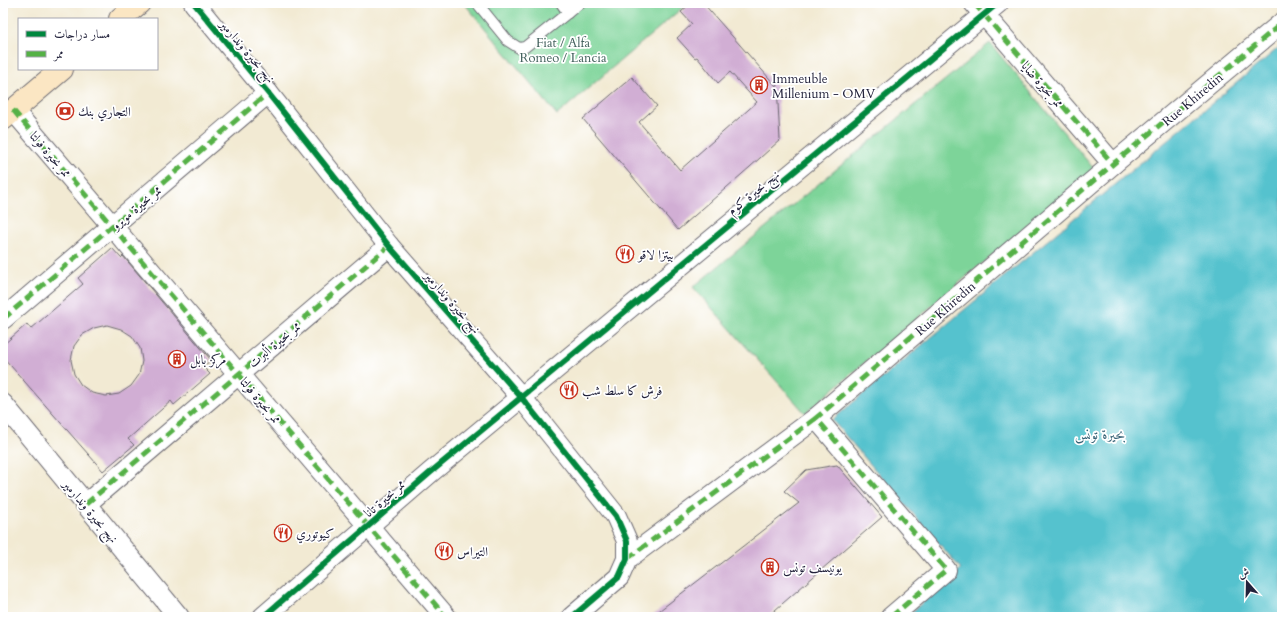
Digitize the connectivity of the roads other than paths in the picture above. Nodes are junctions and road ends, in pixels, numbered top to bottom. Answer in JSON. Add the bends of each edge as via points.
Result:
{"nodes":[{"id":1,"x":139,"y":3,"type":"edge"},
{"id":2,"x":194,"y":3,"type":"edge"},
{"id":3,"x":477,"y":3,"type":"edge"},
{"id":4,"x":561,"y":3,"type":"edge"},
{"id":5,"x":580,"y":3,"type":"edge"},
{"id":6,"x":985,"y":7,"type":"edge"},
{"id":7,"x":568,"y":13,"type":"junction"},
{"id":8,"x":121,"y":18,"type":"edge"},
{"id":9,"x":1282,"y":23,"type":"edge"},
{"id":10,"x":61,"y":70,"type":"edge"},
{"id":11,"x":268,"y":94,"type":"junction"},
{"id":12,"x":8,"y":115,"type":"edge"},
{"id":13,"x":1113,"y":164,"type":"junction"},
{"id":14,"x":113,"y":226,"type":"junction"},
{"id":15,"x":389,"y":246,"type":"junction"},
{"id":16,"x":3,"y":319,"type":"edge"},
{"id":17,"x":239,"y":374,"type":"junction"},
{"id":18,"x":521,"y":397,"type":"junction"},
{"id":19,"x":3,"y":404,"type":"edge"},
{"id":20,"x":816,"y":418,"type":"junction"},
{"id":21,"x":86,"y":504,"type":"junction"},
{"id":22,"x":368,"y":526,"type":"junction"},
{"id":23,"x":627,"y":559,"type":"junction"},
{"id":24,"x":179,"y":617,"type":"edge"},
{"id":25,"x":263,"y":617,"type":"edge"},
{"id":26,"x":446,"y":617,"type":"edge"},
{"id":27,"x":572,"y":617,"type":"edge"},
{"id":28,"x":891,"y":617,"type":"edge"}],
"edges":[{"from":1,"to":8,"type":"main road"},
{"from":2,"to":11,"type":"street","name":"نهج بحيرة وندارمير"},
{"from":3,"to":7,"type":"lane","via":[[508,41],[519,48],[525,47]]},
{"from":4,"to":7,"type":"lane"},
{"from":5,"to":7,"type":"lane"},
{"from":6,"to":13,"type":"street","name":"ممر بحيرة ضايا"},
{"from":6,"to":18,"type":"street","name":"نهج بحيرة كوم"},
{"from":9,"to":13,"type":"street","name":"Rue Khiredin"},
{"from":10,"to":12,"type":"main road"},
{"from":11,"to":14,"type":"street","name":"ممر بحيرة مويرو"},
{"from":11,"to":15,"type":"street","name":"نهج بحيرة وندارمير"},
{"from":12,"to":14,"type":"street","name":"ممر بحيرة فولتا"},
{"from":13,"to":20,"type":"street","name":"Rue Khiredin"},
{"from":14,"to":16,"type":"street","name":"ممر بحيرة مويرو"},
{"from":14,"to":17,"type":"street","name":"ممر بحيرة فولتا"},
{"from":15,"to":17,"type":"street","name":"ممر بحيرة ألبرت"},
{"from":15,"to":18,"type":"street","name":"نهج بحيرة وندارمير"},
{"from":17,"to":21,"type":"street","name":"ممر بحيرة ألبرت"},
{"from":17,"to":22,"type":"street","name":"ممر بحيرة فولتا"},
{"from":18,"to":22,"type":"street","name":"ممر بحيرة تانا"},
{"from":18,"to":23,"type":"street","name":"نهج بحيرة وندارمير","via":[[616,516],[627,541]]},
{"from":19,"to":21,"type":"street","name":"نهج بحيرة وندارمير"},
{"from":20,"to":23,"type":"street","name":"Rue Khiredin"},
{"from":20,"to":28,"type":"street","via":[[946,570]]},
{"from":21,"to":24,"type":"street","name":"نهج بحيرة وندارمير"},
{"from":22,"to":25,"type":"street","name":"ممر بحيرة تانا"},
{"from":22,"to":26,"type":"street","name":"ممر بحيرة فولتا"},
{"from":23,"to":27,"type":"street","name":"نهج بحيرة وندارمير","via":[[619,577]]}]}
